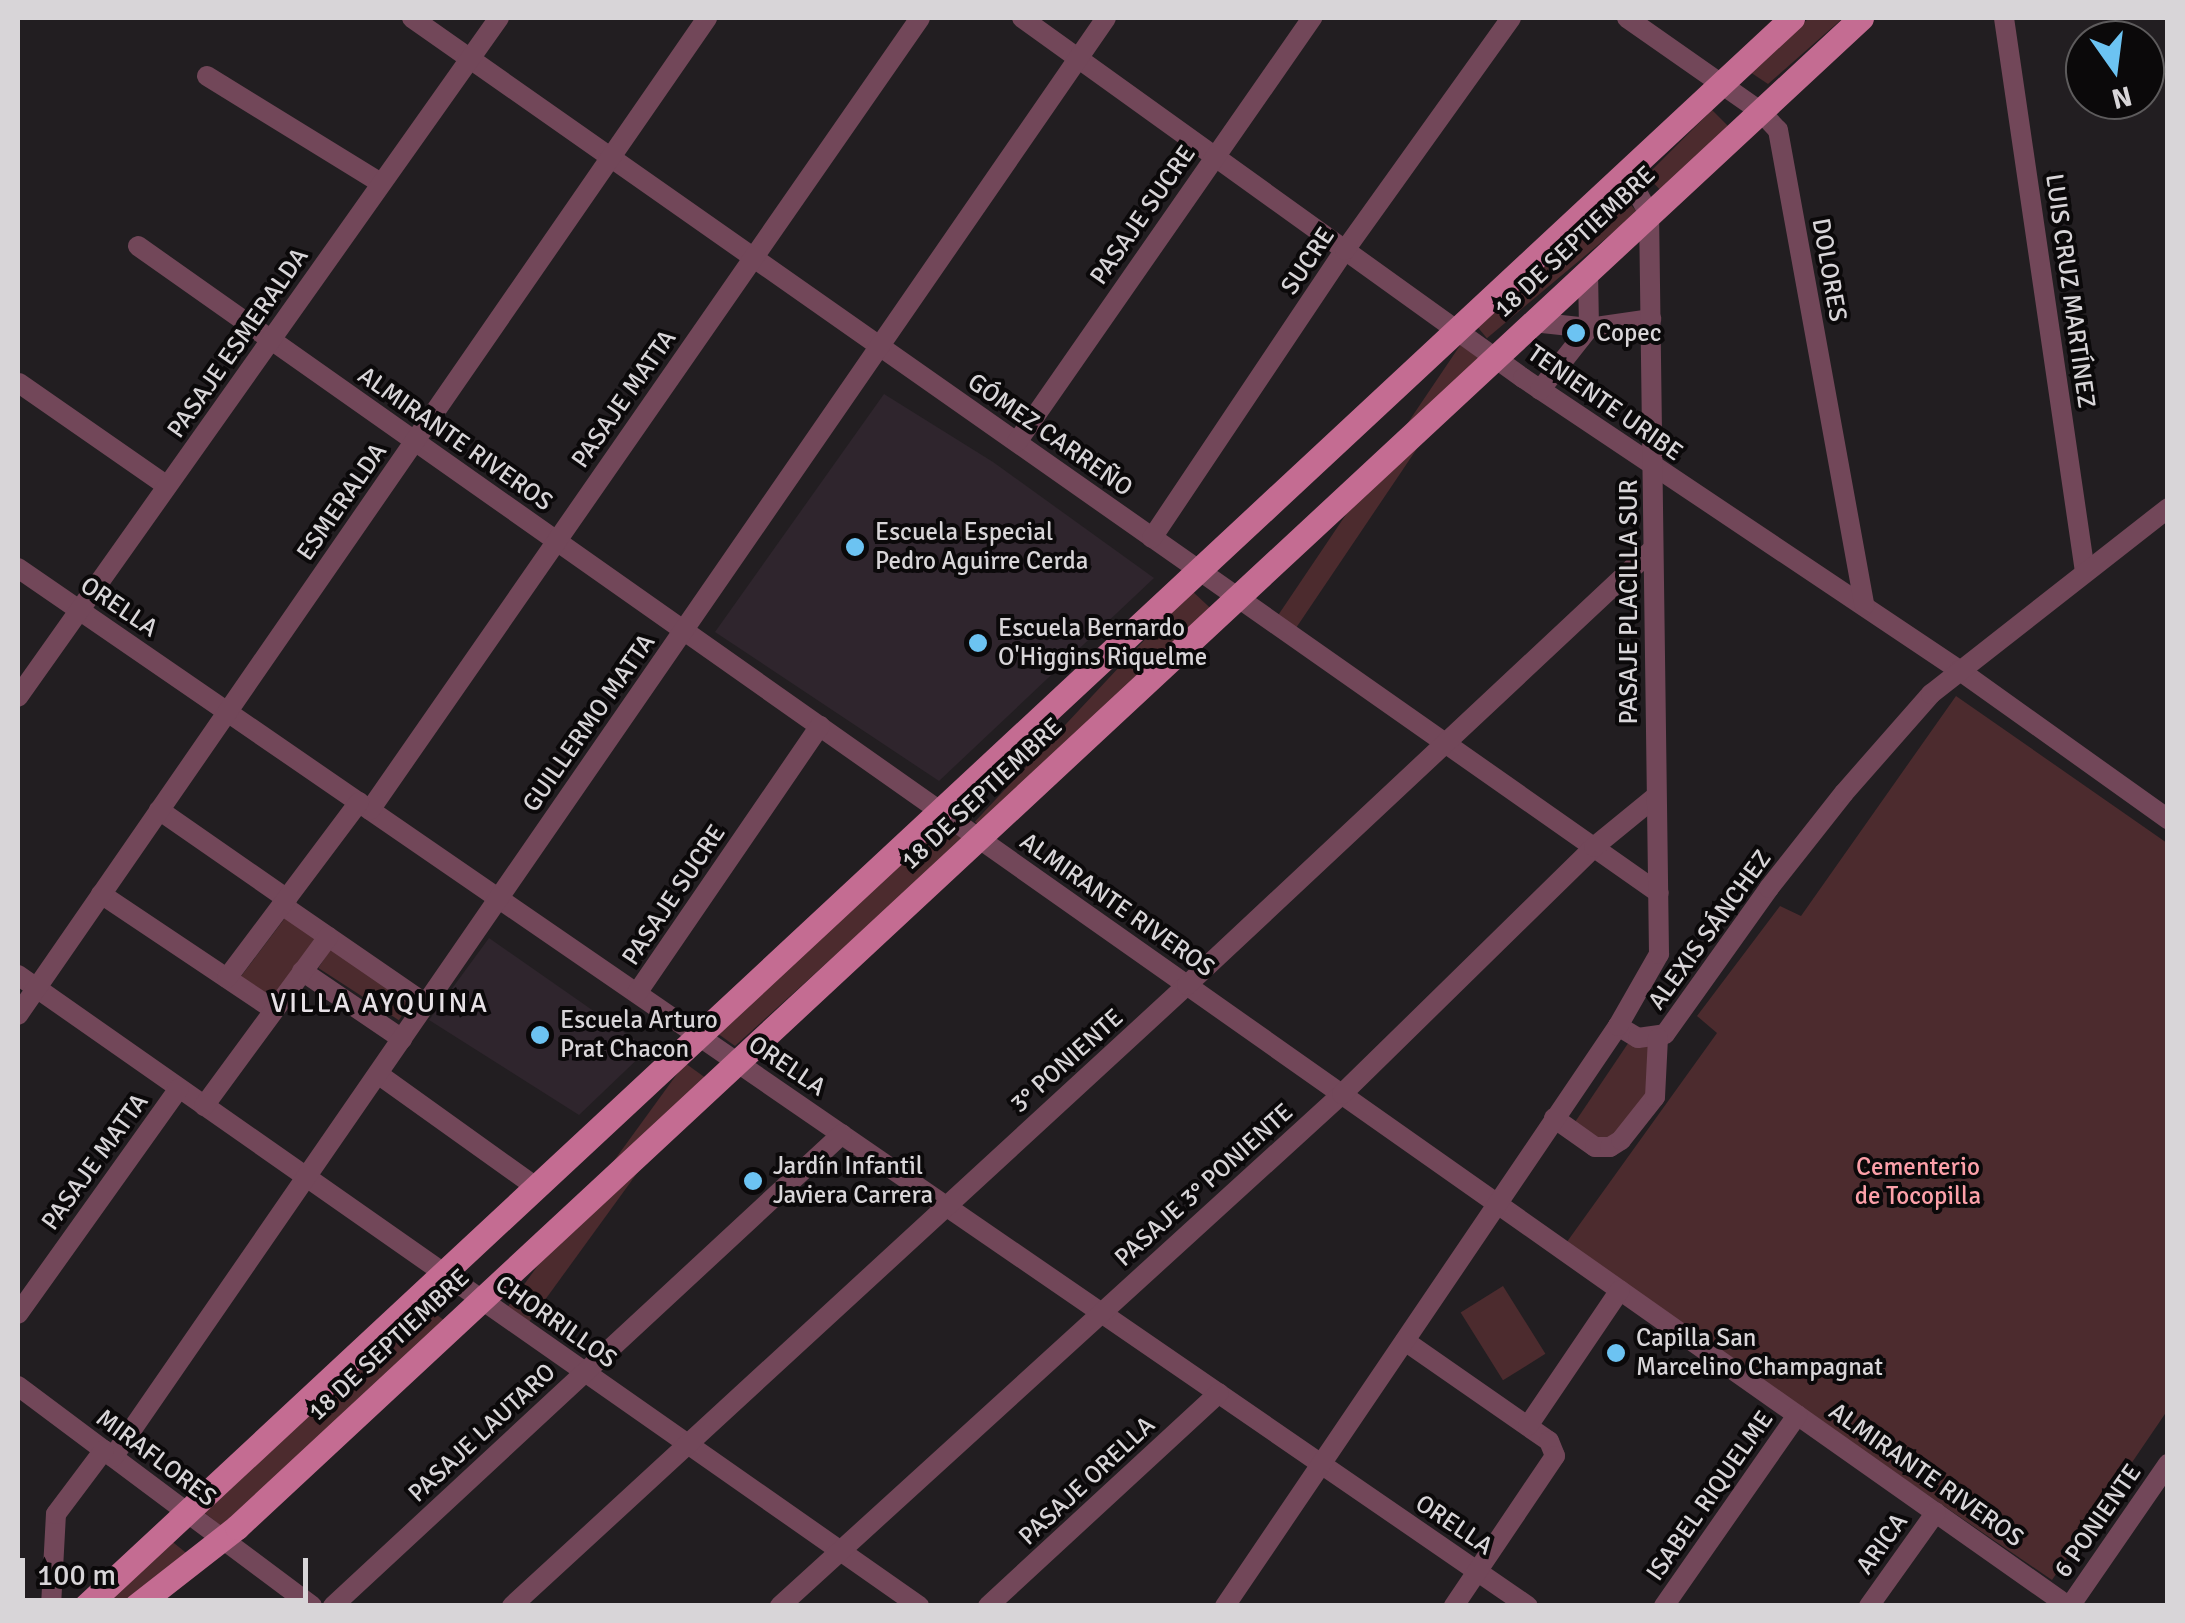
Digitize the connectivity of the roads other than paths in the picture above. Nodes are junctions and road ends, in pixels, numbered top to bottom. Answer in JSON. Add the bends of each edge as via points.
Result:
{"nodes":[{"id":1,"x":412,"y":18,"type":"edge"},
{"id":2,"x":499,"y":18,"type":"edge"},
{"id":3,"x":707,"y":18,"type":"edge"},
{"id":4,"x":920,"y":18,"type":"edge"},
{"id":5,"x":1022,"y":18,"type":"edge"},
{"id":6,"x":1106,"y":18,"type":"edge"},
{"id":7,"x":1312,"y":18,"type":"edge"},
{"id":8,"x":1512,"y":18,"type":"edge"},
{"id":9,"x":1792,"y":18,"type":"edge"},
{"id":10,"x":1861,"y":18,"type":"edge"},
{"id":11,"x":2004,"y":18,"type":"edge"},
{"id":12,"x":1640,"y":21,"type":"edge"},
{"id":13,"x":470,"y":58,"type":"junction"},
{"id":14,"x":1078,"y":58,"type":"junction"},
{"id":15,"x":207,"y":76,"type":"dead end"},
{"id":16,"x":1720,"y":84,"type":"junction"},
{"id":17,"x":1760,"y":111,"type":"junction"},
{"id":18,"x":1214,"y":156,"type":"junction"},
{"id":19,"x":610,"y":157,"type":"junction"},
{"id":20,"x":1626,"y":172,"type":"junction"},
{"id":21,"x":381,"y":183,"type":"junction"},
{"id":22,"x":1649,"y":214,"type":"junction"},
{"id":23,"x":138,"y":246,"type":"dead end"},
{"id":24,"x":1345,"y":250,"type":"junction"},
{"id":25,"x":753,"y":258,"type":"junction"},
{"id":26,"x":1588,"y":270,"type":"junction"},
{"id":27,"x":1650,"y":319,"type":"junction"},
{"id":28,"x":1533,"y":322,"type":"junction"},
{"id":29,"x":1589,"y":328,"type":"junction"},
{"id":30,"x":1457,"y":331,"type":"junction"},
{"id":31,"x":271,"y":340,"type":"junction"},
{"id":32,"x":879,"y":346,"type":"junction"},
{"id":33,"x":1495,"y":358,"type":"junction"},
{"id":34,"x":19,"y":383,"type":"edge"},
{"id":35,"x":1540,"y":390,"type":"junction"},
{"id":36,"x":414,"y":441,"type":"junction"},
{"id":37,"x":1017,"y":442,"type":"junction"},
{"id":38,"x":1654,"y":469,"type":"junction"},
{"id":39,"x":167,"y":486,"type":"junction"},
{"id":40,"x":2168,"y":508,"type":"edge"},
{"id":41,"x":1152,"y":538,"type":"junction"},
{"id":42,"x":556,"y":541,"type":"junction"},
{"id":43,"x":1652,"y":549,"type":"junction"},
{"id":44,"x":18,"y":568,"type":"edge"},
{"id":45,"x":1198,"y":570,"type":"junction"},
{"id":46,"x":2086,"y":572,"type":"junction"},
{"id":47,"x":1237,"y":597,"type":"junction"},
{"id":48,"x":1864,"y":605,"type":"junction"},
{"id":49,"x":79,"y":610,"type":"junction"},
{"id":50,"x":684,"y":630,"type":"junction"},
{"id":51,"x":1959,"y":670,"type":"junction"},
{"id":52,"x":18,"y":697,"type":"edge"},
{"id":53,"x":227,"y":712,"type":"junction"},
{"id":54,"x":820,"y":726,"type":"junction"},
{"id":55,"x":1444,"y":742,"type":"junction"},
{"id":56,"x":1655,"y":796,"type":"junction"},
{"id":57,"x":364,"y":806,"type":"junction"},
{"id":58,"x":159,"y":810,"type":"junction"},
{"id":59,"x":941,"y":812,"type":"junction"},
{"id":60,"x":2168,"y":819,"type":"edge"},
{"id":61,"x":980,"y":839,"type":"junction"},
{"id":62,"x":1594,"y":847,"type":"junction"},
{"id":63,"x":1659,"y":893,"type":"junction"},
{"id":64,"x":101,"y":894,"type":"junction"},
{"id":65,"x":499,"y":898,"type":"junction"},
{"id":66,"x":284,"y":902,"type":"junction"},
{"id":67,"x":328,"y":936,"type":"junction"},
{"id":68,"x":302,"y":971,"type":"junction"},
{"id":69,"x":18,"y":975,"type":"edge"},
{"id":70,"x":228,"y":978,"type":"junction"},
{"id":71,"x":1188,"y":985,"type":"junction"},
{"id":72,"x":37,"y":987,"type":"junction"},
{"id":73,"x":637,"y":994,"type":"junction"},
{"id":74,"x":426,"y":1004,"type":"junction"},
{"id":75,"x":273,"y":1009,"type":"junction"},
{"id":76,"x":18,"y":1015,"type":"edge"},
{"id":77,"x":1618,"y":1026,"type":"junction"},
{"id":78,"x":698,"y":1035,"type":"junction"},
{"id":79,"x":1658,"y":1038,"type":"junction"},
{"id":80,"x":402,"y":1039,"type":"junction"},
{"id":81,"x":736,"y":1062,"type":"junction"},
{"id":82,"x":378,"y":1074,"type":"junction"},
{"id":83,"x":179,"y":1088,"type":"junction"},
{"id":84,"x":1342,"y":1094,"type":"junction"},
{"id":85,"x":204,"y":1106,"type":"junction"},
{"id":86,"x":1554,"y":1118,"type":"junction"},
{"id":87,"x":842,"y":1134,"type":"junction"},
{"id":88,"x":306,"y":1178,"type":"junction"},
{"id":89,"x":536,"y":1186,"type":"junction"},
{"id":90,"x":1496,"y":1202,"type":"junction"},
{"id":91,"x":947,"y":1203,"type":"junction"},
{"id":92,"x":443,"y":1273,"type":"junction"},
{"id":93,"x":1620,"y":1290,"type":"junction"},
{"id":94,"x":482,"y":1300,"type":"junction"},
{"id":95,"x":1101,"y":1312,"type":"junction"},
{"id":96,"x":18,"y":1314,"type":"edge"},
{"id":97,"x":1405,"y":1341,"type":"junction"},
{"id":98,"x":584,"y":1372,"type":"junction"},
{"id":99,"x":18,"y":1386,"type":"edge"},
{"id":100,"x":1219,"y":1394,"type":"junction"},
{"id":101,"x":1797,"y":1415,"type":"junction"},
{"id":102,"x":1528,"y":1426,"type":"junction"},
{"id":103,"x":688,"y":1443,"type":"junction"},
{"id":104,"x":109,"y":1454,"type":"junction"},
{"id":105,"x":2168,"y":1464,"type":"edge"},
{"id":106,"x":1324,"y":1465,"type":"junction"},
{"id":107,"x":1936,"y":1512,"type":"junction"},
{"id":108,"x":188,"y":1513,"type":"junction"},
{"id":109,"x":224,"y":1539,"type":"junction"},
{"id":110,"x":841,"y":1551,"type":"junction"},
{"id":111,"x":1478,"y":1572,"type":"junction"},
{"id":112,"x":52,"y":1606,"type":"edge"},
{"id":113,"x":86,"y":1606,"type":"edge"},
{"id":114,"x":136,"y":1606,"type":"edge"},
{"id":115,"x":312,"y":1606,"type":"edge"},
{"id":116,"x":333,"y":1606,"type":"edge"},
{"id":117,"x":512,"y":1606,"type":"edge"},
{"id":118,"x":780,"y":1606,"type":"edge"},
{"id":119,"x":919,"y":1606,"type":"edge"},
{"id":120,"x":988,"y":1606,"type":"edge"},
{"id":121,"x":1225,"y":1606,"type":"edge"},
{"id":122,"x":1454,"y":1606,"type":"edge"},
{"id":123,"x":1528,"y":1606,"type":"edge"},
{"id":124,"x":1664,"y":1606,"type":"edge"},
{"id":125,"x":1869,"y":1606,"type":"edge"},
{"id":126,"x":2069,"y":1606,"type":"edge"}],
"edges":[{"from":1,"to":13,"type":"street","name":"GÓMEZ CARREÑO"},
{"from":2,"to":13,"type":"street","name":"PASAJE ESMERALDA"},
{"from":3,"to":19,"type":"street","name":"ESMERALDA"},
{"from":4,"to":25,"type":"street","name":"PASAJE MATTA"},
{"from":5,"to":14,"type":"street","name":"TENIENTE URIBE"},
{"from":6,"to":14,"type":"street","name":"GUILLERMO MATTA"},
{"from":7,"to":18,"type":"street","name":"PASAJE SUCRE"},
{"from":8,"to":24,"type":"street","name":"SUCRE"},
{"from":9,"to":16,"type":"main road","name":"18 DE SEPTIEMBRE"},
{"from":10,"to":17,"type":"main road","name":"18 DE SEPTIEMBRE"},
{"from":11,"to":46,"type":"street","name":"LUIS CRUZ MARTÍNEZ"},
{"from":12,"to":16,"type":"street","name":"DOLORES"},
{"from":13,"to":19,"type":"street","name":"GÓMEZ CARREÑO"},
{"from":13,"to":21,"type":"street","name":"PASAJE ESMERALDA"},
{"from":14,"to":18,"type":"street","name":"TENIENTE URIBE"},
{"from":14,"to":32,"type":"street","name":"GUILLERMO MATTA"},
{"from":15,"to":21,"type":"street"},
{"from":16,"to":17,"type":"street","name":"DOLORES"},
{"from":16,"to":20,"type":"main road","name":"18 DE SEPTIEMBRE"},
{"from":17,"to":22,"type":"main road","name":"18 DE SEPTIEMBRE"},
{"from":17,"to":48,"type":"street","name":"DOLORES","via":[[1778,130]]},
{"from":18,"to":24,"type":"street","name":"TENIENTE URIBE"},
{"from":18,"to":37,"type":"street","name":"PASAJE SUCRE"},
{"from":19,"to":25,"type":"street","name":"GÓMEZ CARREÑO"},
{"from":19,"to":36,"type":"street","name":"ESMERALDA"},
{"from":20,"to":22,"type":"street","name":"PASAJE PLACILLA SUR"},
{"from":20,"to":30,"type":"main road","name":"18 DE SEPTIEMBRE"},
{"from":21,"to":31,"type":"street","name":"PASAJE ESMERALDA"},
{"from":22,"to":26,"type":"main road","name":"18 DE SEPTIEMBRE"},
{"from":22,"to":27,"type":"street","name":"PASAJE PLACILLA SUR"},
{"from":23,"to":31,"type":"street","name":"ALMIRANTE RIVEROS"},
{"from":24,"to":30,"type":"street","name":"TENIENTE URIBE"},
{"from":24,"to":41,"type":"street","name":"SUCRE"},
{"from":25,"to":32,"type":"street","name":"GÓMEZ CARREÑO"},
{"from":25,"to":42,"type":"street","name":"PASAJE MATTA"},
{"from":26,"to":28,"type":"main road","name":"18 DE SEPTIEMBRE"},
{"from":26,"to":29,"type":"street"},
{"from":27,"to":29,"type":"street"},
{"from":27,"to":38,"type":"street","name":"PASAJE PLACILLA SUR"},
{"from":28,"to":29,"type":"street"},
{"from":28,"to":33,"type":"main road","name":"18 DE SEPTIEMBRE"},
{"from":29,"to":35,"type":"street"},
{"from":30,"to":33,"type":"street","name":"TENIENTE URIBE"},
{"from":30,"to":45,"type":"main road","name":"18 DE SEPTIEMBRE"},
{"from":31,"to":36,"type":"street","name":"ALMIRANTE RIVEROS"},
{"from":31,"to":39,"type":"street","name":"PASAJE ESMERALDA"},
{"from":32,"to":37,"type":"street","name":"GÓMEZ CARREÑO"},
{"from":32,"to":50,"type":"street","name":"GUILLERMO MATTA"},
{"from":33,"to":35,"type":"street","name":"TENIENTE URIBE"},
{"from":33,"to":47,"type":"main road","name":"18 DE SEPTIEMBRE"},
{"from":34,"to":39,"type":"street"},
{"from":35,"to":38,"type":"street","name":"TENIENTE URIBE"},
{"from":36,"to":42,"type":"street","name":"ALMIRANTE RIVEROS"},
{"from":36,"to":53,"type":"street","name":"ESMERALDA"},
{"from":37,"to":41,"type":"street","name":"GÓMEZ CARREÑO"},
{"from":38,"to":43,"type":"street","name":"PASAJE PLACILLA SUR"},
{"from":38,"to":48,"type":"street","name":"TENIENTE URIBE"},
{"from":39,"to":49,"type":"street","name":"PASAJE ESMERALDA"},
{"from":40,"to":46,"type":"street","name":"ALEXIS SÁNCHEZ"},
{"from":41,"to":45,"type":"street","name":"GÓMEZ CARREÑO"},
{"from":42,"to":50,"type":"street","name":"ALMIRANTE RIVEROS"},
{"from":42,"to":57,"type":"street","name":"PASAJE MATTA"},
{"from":43,"to":55,"type":"street","name":"3° PONIENTE"},
{"from":43,"to":56,"type":"street","name":"PASAJE PLACILLA SUR"},
{"from":44,"to":49,"type":"street","name":"ORELLA"},
{"from":45,"to":47,"type":"street","name":"GÓMEZ CARREÑO"},
{"from":45,"to":59,"type":"main road","name":"18 DE SEPTIEMBRE"},
{"from":46,"to":51,"type":"street","name":"ALEXIS SÁNCHEZ"},
{"from":47,"to":55,"type":"street","name":"GÓMEZ CARREÑO"},
{"from":47,"to":61,"type":"main road","name":"18 DE SEPTIEMBRE"},
{"from":48,"to":51,"type":"street","name":"TENIENTE URIBE"},
{"from":49,"to":52,"type":"street","name":"PASAJE ESMERALDA"},
{"from":49,"to":53,"type":"street","name":"ORELLA"},
{"from":50,"to":54,"type":"street","name":"ALMIRANTE RIVEROS"},
{"from":50,"to":65,"type":"street","name":"GUILLERMO MATTA"},
{"from":51,"to":60,"type":"street","name":"TENIENTE URIBE"},
{"from":51,"to":79,"type":"street","name":"ALEXIS SÁNCHEZ","via":[[1844,793]]},
{"from":53,"to":57,"type":"street","name":"ORELLA"},
{"from":53,"to":58,"type":"street","name":"ESMERALDA"},
{"from":54,"to":59,"type":"street","name":"ALMIRANTE RIVEROS"},
{"from":54,"to":73,"type":"street","name":"PASAJE SUCRE"},
{"from":55,"to":62,"type":"street","name":"GÓMEZ CARREÑO"},
{"from":55,"to":71,"type":"street","name":"3° PONIENTE"},
{"from":56,"to":62,"type":"street","name":"PASAJE 3° PONIENTE"},
{"from":56,"to":63,"type":"street","name":"PASAJE PLACILLA SUR"},
{"from":57,"to":65,"type":"street","name":"ORELLA"},
{"from":57,"to":66,"type":"street","name":"PASAJE MATTA"},
{"from":58,"to":64,"type":"street","name":"ESMERALDA"},
{"from":58,"to":66,"type":"street"},
{"from":59,"to":61,"type":"street","name":"ALMIRANTE RIVEROS"},
{"from":59,"to":78,"type":"main road","name":"18 DE SEPTIEMBRE"},
{"from":61,"to":71,"type":"street","name":"ALMIRANTE RIVEROS"},
{"from":61,"to":81,"type":"main road","name":"18 DE SEPTIEMBRE"},
{"from":62,"to":63,"type":"street","name":"GÓMEZ CARREÑO"},
{"from":62,"to":84,"type":"street","name":"PASAJE 3° PONIENTE"},
{"from":63,"to":77,"type":"street","name":"PASAJE PLACILLA SUR","via":[[1656,967]]},
{"from":64,"to":70,"type":"street"},
{"from":64,"to":72,"type":"street","name":"ESMERALDA"},
{"from":65,"to":73,"type":"street","name":"ORELLA"},
{"from":65,"to":74,"type":"street","name":"GUILLERMO MATTA"},
{"from":66,"to":67,"type":"street"},
{"from":66,"to":70,"type":"street","name":"PASAJE MATTA"},
{"from":67,"to":68,"type":"street"},
{"from":67,"to":74,"type":"street"},
{"from":68,"to":75,"type":"street"},
{"from":68,"to":80,"type":"street"},
{"from":69,"to":72,"type":"street","name":"CHORRILLOS"},
{"from":70,"to":75,"type":"street"},
{"from":71,"to":84,"type":"street","name":"ALMIRANTE RIVEROS"},
{"from":71,"to":91,"type":"street","name":"3° PONIENTE"},
{"from":72,"to":76,"type":"street","name":"ESMERALDA"},
{"from":72,"to":83,"type":"street","name":"CHORRILLOS"},
{"from":73,"to":78,"type":"street","name":"ORELLA"},
{"from":74,"to":80,"type":"street","name":"GUILLERMO MATTA"},
{"from":75,"to":85,"type":"street"},
{"from":77,"to":79,"type":"street","name":"ALEXIS SÁNCHEZ","via":[[1638,1038]]},
{"from":77,"to":86,"type":"street","name":"ALEXIS SÁNCHEZ"},
{"from":78,"to":81,"type":"street","name":"ORELLA"},
{"from":78,"to":89,"type":"main road","name":"18 DE SEPTIEMBRE"},
{"from":79,"to":86,"type":"street","via":[[1654,1097],[1620,1140],[1595,1147]]},
{"from":80,"to":82,"type":"street","name":"GUILLERMO MATTA"},
{"from":81,"to":87,"type":"street","name":"ORELLA"},
{"from":81,"to":94,"type":"main road","name":"18 DE SEPTIEMBRE"},
{"from":82,"to":88,"type":"street","name":"GUILLERMO MATTA"},
{"from":82,"to":89,"type":"street"},
{"from":83,"to":85,"type":"street","name":"CHORRILLOS"},
{"from":83,"to":96,"type":"street","name":"PASAJE MATTA"},
{"from":84,"to":90,"type":"street","name":"ALMIRANTE RIVEROS"},
{"from":84,"to":95,"type":"street","name":"PASAJE 3° PONIENTE"},
{"from":85,"to":88,"type":"street","name":"CHORRILLOS"},
{"from":86,"to":90,"type":"street","name":"ALEXIS SÁNCHEZ"},
{"from":87,"to":91,"type":"street","name":"ORELLA"},
{"from":87,"to":98,"type":"street","name":"PASAJE LAUTARO"},
{"from":88,"to":92,"type":"street","name":"CHORRILLOS"},
{"from":88,"to":104,"type":"street","name":"GUILLERMO MATTA"},
{"from":89,"to":92,"type":"main road","name":"18 DE SEPTIEMBRE"},
{"from":90,"to":93,"type":"street","name":"ALMIRANTE RIVEROS"},
{"from":90,"to":97,"type":"street","name":"ALEXIS SÁNCHEZ"},
{"from":91,"to":95,"type":"street","name":"ORELLA"},
{"from":91,"to":103,"type":"street","name":"3° PONIENTE"},
{"from":92,"to":94,"type":"street","name":"CHORRILLOS"},
{"from":92,"to":108,"type":"main road","name":"18 DE SEPTIEMBRE"},
{"from":93,"to":101,"type":"street","name":"ALMIRANTE RIVEROS"},
{"from":93,"to":102,"type":"street"},
{"from":94,"to":98,"type":"street","name":"CHORRILLOS"},
{"from":94,"to":109,"type":"main road","name":"18 DE SEPTIEMBRE"},
{"from":95,"to":100,"type":"street","name":"ORELLA"},
{"from":95,"to":110,"type":"street","name":"PASAJE 3° PONIENTE"},
{"from":97,"to":102,"type":"street"},
{"from":97,"to":106,"type":"street","name":"ALEXIS SÁNCHEZ"},
{"from":98,"to":103,"type":"street","name":"CHORRILLOS"},
{"from":98,"to":116,"type":"street","name":"PASAJE LAUTARO"},
{"from":99,"to":104,"type":"street","name":"MIRAFLORES"},
{"from":100,"to":106,"type":"street","name":"ORELLA"},
{"from":100,"to":120,"type":"street","name":"PASAJE ORELLA"},
{"from":101,"to":107,"type":"street","name":"ALMIRANTE RIVEROS"},
{"from":101,"to":124,"type":"street","name":"ISABEL RIQUELME"},
{"from":102,"to":111,"type":"street","via":[[1549,1441],[1556,1456]]},
{"from":103,"to":110,"type":"street","name":"CHORRILLOS"},
{"from":103,"to":117,"type":"street","name":"3° PONIENTE"},
{"from":104,"to":108,"type":"street","name":"MIRAFLORES"},
{"from":104,"to":112,"type":"street","name":"GUILLERMO MATTA","via":[[56,1514]]},
{"from":105,"to":126,"type":"street","name":"6 PONIENTE"},
{"from":106,"to":111,"type":"street","name":"ORELLA"},
{"from":106,"to":121,"type":"street","name":"ALEXIS SÁNCHEZ"},
{"from":107,"to":125,"type":"street","name":"ARICA"},
{"from":107,"to":126,"type":"street","name":"ALMIRANTE RIVEROS"},
{"from":108,"to":109,"type":"street","name":"MIRAFLORES"},
{"from":108,"to":113,"type":"main road","name":"18 DE SEPTIEMBRE"},
{"from":109,"to":114,"type":"main road","name":"18 DE SEPTIEMBRE"},
{"from":109,"to":115,"type":"street","name":"MIRAFLORES"},
{"from":110,"to":118,"type":"street","name":"PASAJE 3° PONIENTE"},
{"from":110,"to":119,"type":"street","name":"CHORRILLOS"},
{"from":111,"to":122,"type":"street"},
{"from":111,"to":123,"type":"street","name":"ORELLA"}]}
